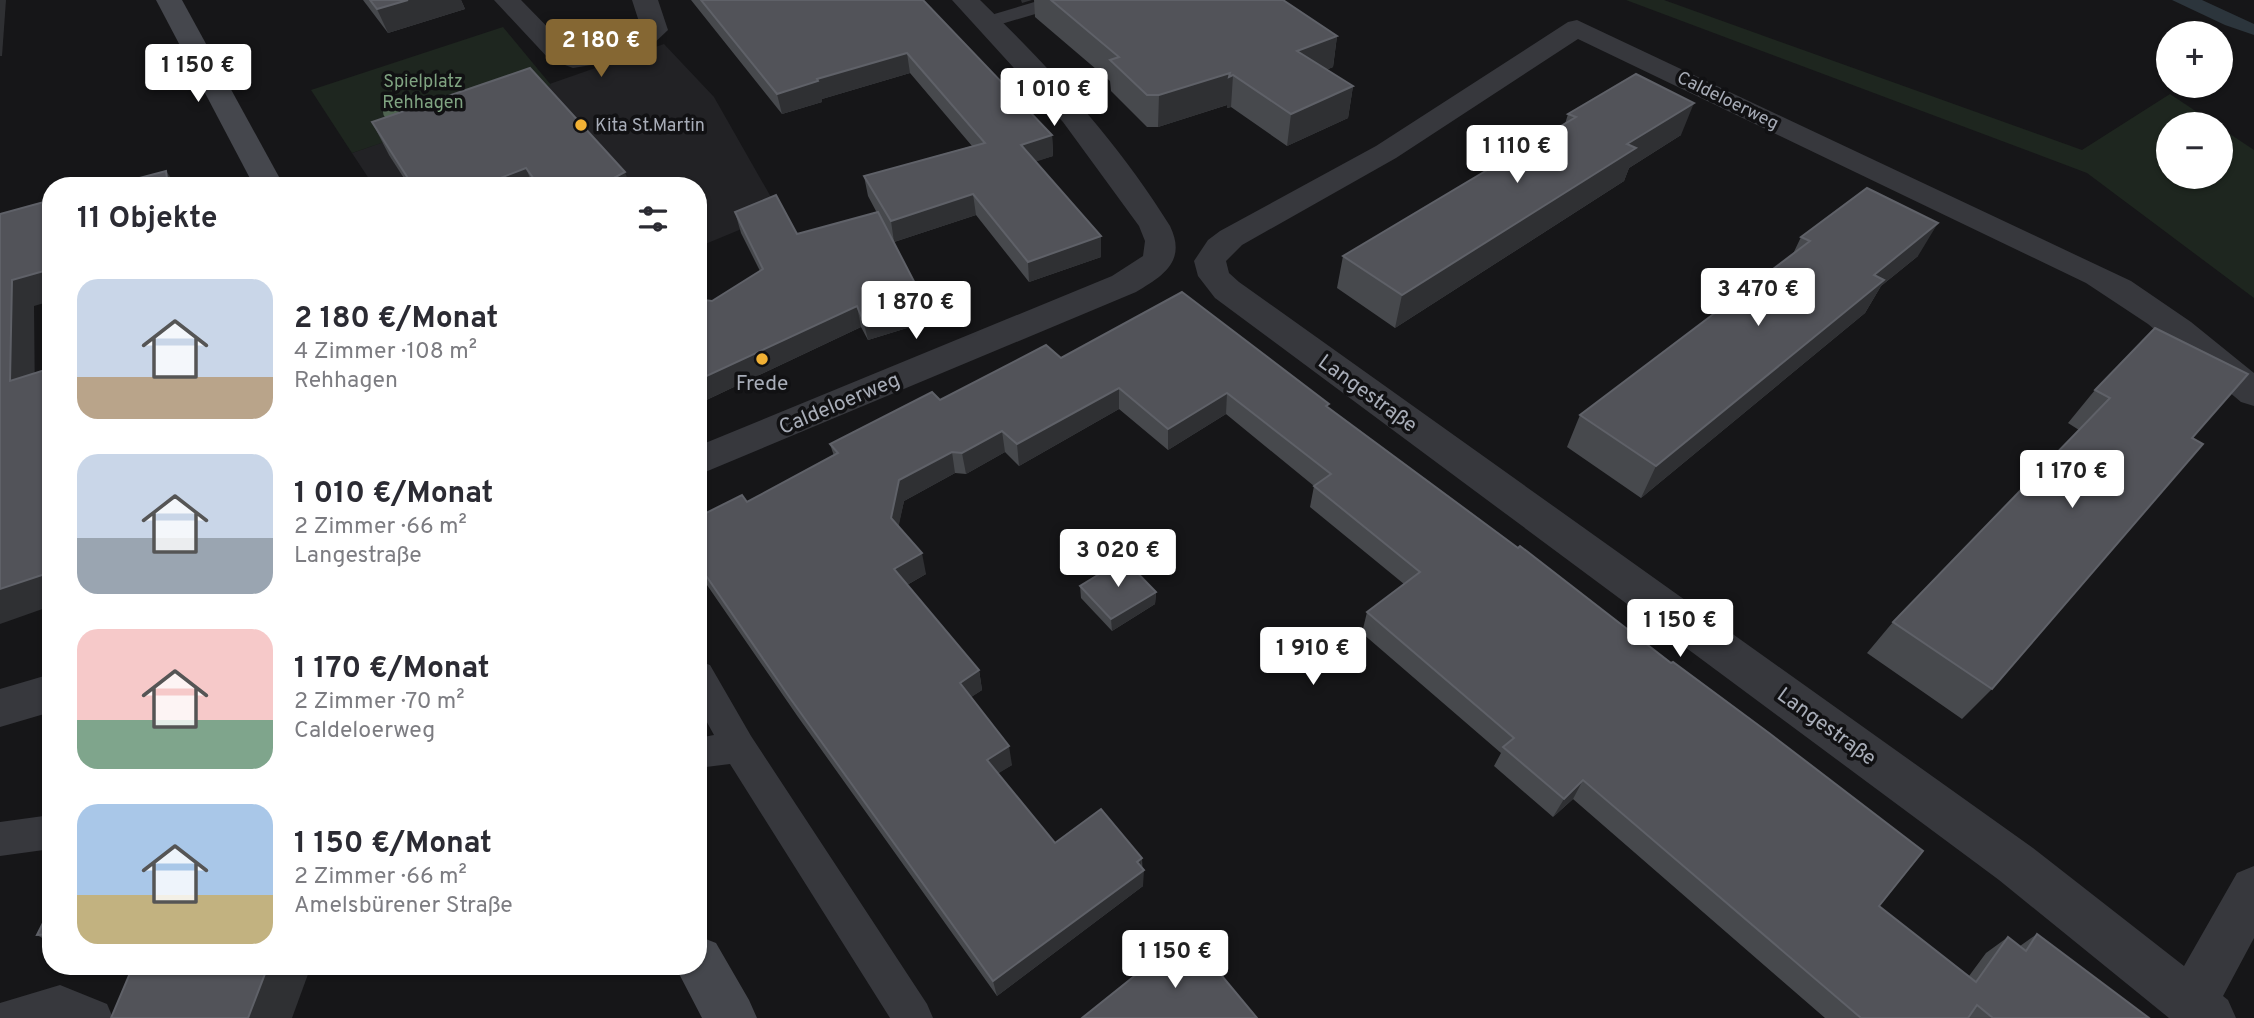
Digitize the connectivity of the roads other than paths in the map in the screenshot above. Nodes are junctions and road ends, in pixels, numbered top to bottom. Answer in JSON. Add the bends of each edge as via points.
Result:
{"nodes":[{"id":1,"x":169,"y":0,"type":"edge"},
{"id":2,"x":507,"y":0,"type":"edge"},
{"id":3,"x":645,"y":0,"type":"edge"},
{"id":4,"x":965,"y":0,"type":"edge"},
{"id":5,"x":1062,"y":0,"type":"edge"},
{"id":6,"x":988,"y":22,"type":"junction"},
{"id":7,"x":265,"y":177,"type":"edge"},
{"id":8,"x":1210,"y":261,"type":"joint"},
{"id":9,"x":2254,"y":393,"type":"edge"},
{"id":10,"x":707,"y":457,"type":"edge"},
{"id":11,"x":707,"y":691,"type":"edge"},
{"id":12,"x":42,"y":695,"type":"edge"},
{"id":13,"x":0,"y":708,"type":"edge"},
{"id":14,"x":739,"y":747,"type":"junction"},
{"id":15,"x":707,"y":752,"type":"edge"},
{"id":16,"x":42,"y":833,"type":"edge"},
{"id":17,"x":0,"y":839,"type":"edge"},
{"id":18,"x":2254,"y":889,"type":"edge"},
{"id":19,"x":706,"y":975,"type":"edge"},
{"id":20,"x":2201,"y":1010,"type":"edge"},
{"id":21,"x":12,"y":1018,"type":"edge"},
{"id":22,"x":93,"y":1018,"type":"edge"},
{"id":23,"x":731,"y":1018,"type":"edge"},
{"id":24,"x":913,"y":1018,"type":"edge"}],
"edges":[{"from":1,"to":7,"type":"street"},
{"from":2,"to":3,"type":"street","via":[[558,54],[573,60],[642,40],[655,30]]},
{"from":4,"to":6,"type":"street"},
{"from":5,"to":6,"type":"lane"},
{"from":6,"to":10,"type":"street","name":"Caldeloerweg","via":[[1090,133],[1156,228],[1161,249],[1151,269]]},
{"from":8,"to":9,"type":"street","name":"Caldeloerweg","via":[[1231,238],[1386,152],[1577,28],[2126,292],[2172,322]]},
{"from":8,"to":20,"type":"street","name":"Langestraße","via":[[1214,276],[1227,290],[2017,864]]},
{"from":11,"to":14,"type":"lane"},
{"from":12,"to":13,"type":"street"},
{"from":14,"to":15,"type":"lane"},
{"from":14,"to":24,"type":"lane"},
{"from":16,"to":17,"type":"lane"},
{"from":18,"to":20,"type":"street"},
{"from":19,"to":23,"type":"street"},
{"from":21,"to":22,"type":"lane","via":[[60,1005]]}]}
